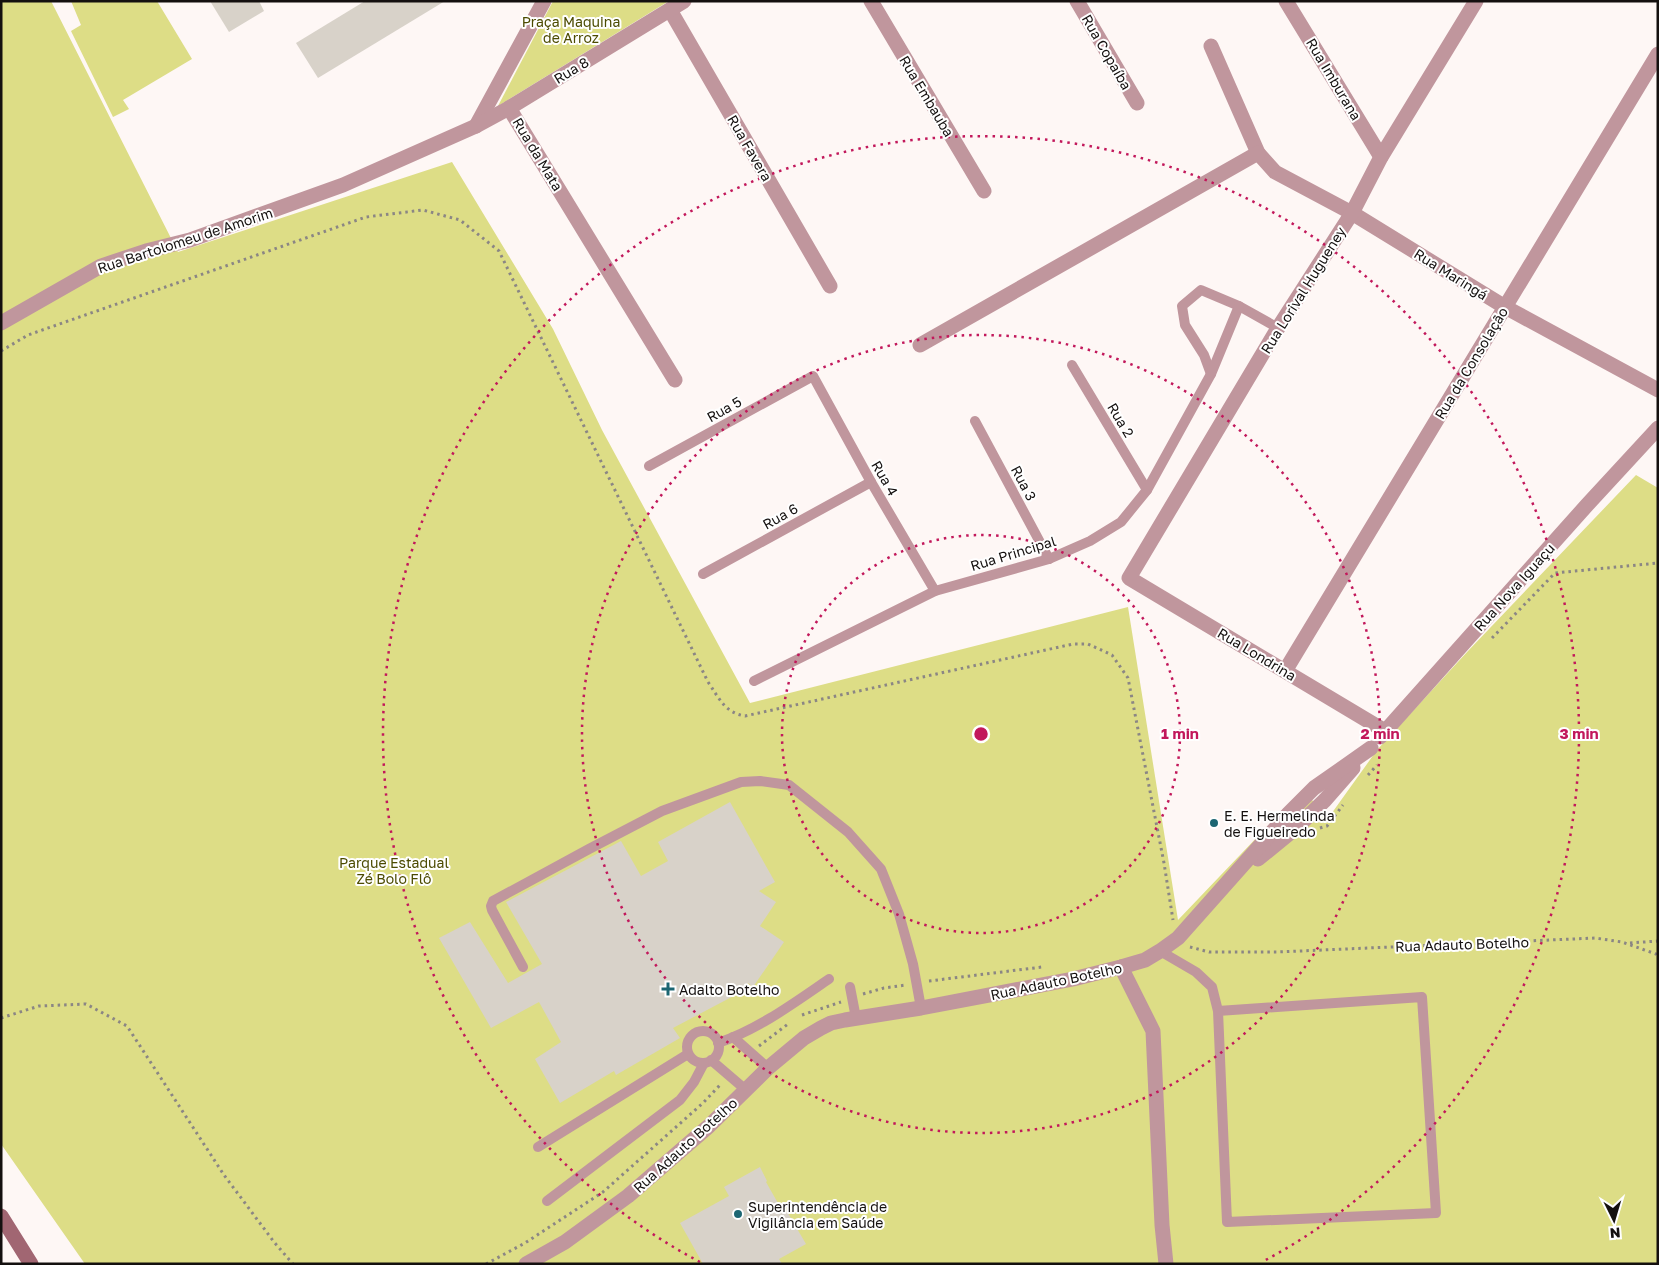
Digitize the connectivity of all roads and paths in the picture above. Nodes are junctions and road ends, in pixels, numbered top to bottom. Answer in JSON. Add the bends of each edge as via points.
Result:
{"nodes":[{"id":1,"x":544,"y":1,"type":"edge"},
{"id":2,"x":684,"y":1,"type":"edge"},
{"id":3,"x":870,"y":1,"type":"edge"},
{"id":4,"x":1077,"y":1,"type":"edge"},
{"id":5,"x":1286,"y":1,"type":"edge"},
{"id":6,"x":1476,"y":1,"type":"edge"},
{"id":7,"x":670,"y":10,"type":"junction"},
{"id":8,"x":1211,"y":46,"type":"dead end"},
{"id":9,"x":1658,"y":54,"type":"edge"},
{"id":10,"x":1137,"y":103,"type":"dead end"},
{"id":11,"x":509,"y":108,"type":"junction"},
{"id":12,"x":476,"y":126,"type":"junction"},
{"id":13,"x":1258,"y":153,"type":"junction"},
{"id":14,"x":1381,"y":156,"type":"junction"},
{"id":15,"x":984,"y":191,"type":"dead end"},
{"id":16,"x":291,"y":204,"type":"joint"},
{"id":17,"x":1352,"y":212,"type":"junction"},
{"id":18,"x":830,"y":286,"type":"dead end"},
{"id":19,"x":1239,"y":306,"type":"junction"},
{"id":20,"x":1505,"y":307,"type":"junction"},
{"id":21,"x":1,"y":323,"type":"edge"},
{"id":22,"x":1278,"y":328,"type":"junction"},
{"id":23,"x":920,"y":345,"type":"dead end"},
{"id":24,"x":1,"y":351,"type":"edge"},
{"id":25,"x":1072,"y":365,"type":"dead end"},
{"id":26,"x":1211,"y":374,"type":"junction"},
{"id":27,"x":813,"y":376,"type":"joint"},
{"id":28,"x":675,"y":380,"type":"dead end"},
{"id":29,"x":1658,"y":390,"type":"edge"},
{"id":30,"x":975,"y":420,"type":"dead end"},
{"id":31,"x":1658,"y":428,"type":"edge"},
{"id":32,"x":649,"y":466,"type":"dead end"},
{"id":33,"x":871,"y":482,"type":"junction"},
{"id":34,"x":1147,"y":490,"type":"junction"},
{"id":35,"x":1049,"y":559,"type":"junction"},
{"id":36,"x":1658,"y":564,"type":"edge"},
{"id":37,"x":703,"y":574,"type":"dead end"},
{"id":38,"x":1130,"y":578,"type":"joint"},
{"id":39,"x":935,"y":591,"type":"junction"},
{"id":40,"x":1488,"y":641,"type":"dead end"},
{"id":41,"x":1285,"y":671,"type":"junction"},
{"id":42,"x":754,"y":681,"type":"dead end"},
{"id":43,"x":1385,"y":730,"type":"junction"},
{"id":44,"x":1380,"y":761,"type":"dead end"},
{"id":45,"x":1362,"y":782,"type":"dead end"},
{"id":46,"x":1344,"y":804,"type":"dead end"},
{"id":47,"x":1316,"y":829,"type":"dead end"},
{"id":48,"x":1178,"y":938,"type":"junction"},
{"id":49,"x":1658,"y":941,"type":"edge"},
{"id":50,"x":1626,"y":943,"type":"junction"},
{"id":51,"x":1160,"y":951,"type":"junction"},
{"id":52,"x":1658,"y":957,"type":"edge"},
{"id":53,"x":523,"y":967,"type":"dead end"},
{"id":54,"x":1049,"y":967,"type":"dead end"},
{"id":55,"x":1121,"y":967,"type":"junction"},
{"id":56,"x":829,"y":979,"type":"dead end"},
{"id":57,"x":916,"y":983,"type":"junction"},
{"id":58,"x":850,"y":987,"type":"dead end"},
{"id":59,"x":852,"y":998,"type":"junction"},
{"id":60,"x":922,"y":1008,"type":"junction"},
{"id":61,"x":1218,"y":1011,"type":"junction"},
{"id":62,"x":801,"y":1015,"type":"dead end"},
{"id":63,"x":1,"y":1018,"type":"edge"},
{"id":64,"x":856,"y":1018,"type":"junction"},
{"id":65,"x":794,"y":1020,"type":"dead end"},
{"id":66,"x":733,"y":1037,"type":"junction"},
{"id":67,"x":718,"y":1043,"type":"junction"},
{"id":68,"x":751,"y":1052,"type":"junction"},
{"id":69,"x":688,"y":1054,"type":"junction"},
{"id":70,"x":708,"y":1061,"type":"junction"},
{"id":71,"x":768,"y":1068,"type":"junction"},
{"id":72,"x":729,"y":1075,"type":"junction"},
{"id":73,"x":746,"y":1090,"type":"junction"},
{"id":74,"x":538,"y":1147,"type":"dead end"},
{"id":75,"x":547,"y":1201,"type":"dead end"},
{"id":76,"x":1,"y":1216,"type":"edge"},
{"id":77,"x":31,"y":1264,"type":"edge"},
{"id":78,"x":294,"y":1264,"type":"edge"},
{"id":79,"x":486,"y":1264,"type":"edge"},
{"id":80,"x":526,"y":1264,"type":"edge"},
{"id":81,"x":1166,"y":1264,"type":"edge"}],
"edges":[{"from":1,"to":12,"type":"street"},
{"from":2,"to":7,"type":"street","name":"Rua 8"},
{"from":3,"to":15,"type":"street","name":"Rua Embauba"},
{"from":4,"to":10,"type":"street","name":"Rua Copaíba"},
{"from":5,"to":14,"type":"street","name":"Rua Imburana"},
{"from":6,"to":14,"type":"street","name":"Rua Lorival Hugueney"},
{"from":7,"to":11,"type":"street","name":"Rua 8"},
{"from":7,"to":18,"type":"street","name":"Rua Favera"},
{"from":8,"to":13,"type":"street","name":"Rua Maringá"},
{"from":9,"to":20,"type":"street","name":"Rua da Consolação"},
{"from":11,"to":12,"type":"street","name":"Rua da Mata"},
{"from":11,"to":28,"type":"street","name":"Rua da Mata"},
{"from":12,"to":16,"type":"street","name":"Rua da Mata"},
{"from":13,"to":17,"type":"street","name":"Rua Maringá","via":[[1275,172]]},
{"from":13,"to":23,"type":"street"},
{"from":14,"to":17,"type":"street","name":"Rua Lorival Hugueney"},
{"from":16,"to":21,"type":"street","name":"Rua Bartolomeu de Amorim","via":[[190,240],[101,266]]},
{"from":17,"to":20,"type":"street","name":"Rua Maringá"},
{"from":17,"to":22,"type":"street","name":"Rua Lorival Hugueney"},
{"from":19,"to":22,"type":"lane"},
{"from":19,"to":26,"type":"lane","name":"Rua Principal"},
{"from":19,"to":26,"type":"lane","via":[[1201,290],[1182,306],[1185,325],[1204,355]]},
{"from":20,"to":29,"type":"street","name":"Rua Maringá"},
{"from":20,"to":41,"type":"street","name":"Rua da Consolação"},
{"from":22,"to":38,"type":"street","name":"Rua Lorival Hugueney"},
{"from":24,"to":48,"type":"path","via":[[28,335],[366,216],[423,210],[460,220],[499,252],[708,682],[727,710],[745,716],[1073,644],[1088,644],[1112,655],[1128,678]]},
{"from":25,"to":34,"type":"lane","name":"Rua 2"},
{"from":26,"to":34,"type":"lane","name":"Rua Principal"},
{"from":27,"to":32,"type":"lane","name":"Rua 5"},
{"from":27,"to":33,"type":"lane","name":"Rua 4"},
{"from":30,"to":35,"type":"lane","name":"Rua 3"},
{"from":31,"to":43,"type":"street","name":"Rua Nova Iguaçu"},
{"from":33,"to":37,"type":"lane","name":"Rua 6"},
{"from":33,"to":39,"type":"lane","name":"Rua 4"},
{"from":34,"to":35,"type":"lane","name":"Rua Principal","via":[[1121,522],[1090,541]]},
{"from":35,"to":39,"type":"lane","name":"Rua Principal"},
{"from":36,"to":40,"type":"path","via":[[1554,572]]},
{"from":38,"to":41,"type":"street","name":"Rua Londrina"},
{"from":39,"to":42,"type":"lane","name":"Rua Principal"},
{"from":41,"to":43,"type":"street","name":"Rua Londrina"},
{"from":43,"to":48,"type":"street","name":"Rua Nova Iguaçu","via":[[1371,748],[1314,788],[1289,813]]},
{"from":44,"to":45,"type":"path"},
{"from":46,"to":47,"type":"path","via":[[1327,826]]},
{"from":48,"to":50,"type":"path","name":"Rua Adauto Botelho","via":[[1189,947],[1209,952],[1595,938]]},
{"from":48,"to":51,"type":"street","name":"Rua Adauto Botelho"},
{"from":49,"to":50,"type":"path"},
{"from":50,"to":52,"type":"path","name":"Rua Adauto Botelho"},
{"from":51,"to":55,"type":"street","name":"Rua Adauto Botelho","via":[[1145,960]]},
{"from":51,"to":61,"type":"lane","via":[[1196,972],[1212,987]]},
{"from":53,"to":57,"type":"lane","via":[[492,910],[493,901],[662,811],[741,782],[760,780],[789,785],[848,832],[881,869],[899,914]]},
{"from":54,"to":57,"type":"path"},
{"from":55,"to":60,"type":"street","name":"Rua Adauto Botelho"},
{"from":55,"to":81,"type":"street","via":[[1153,1030]]},
{"from":56,"to":66,"type":"lane","via":[[790,1006]]},
{"from":57,"to":59,"type":"path"},
{"from":57,"to":60,"type":"lane"},
{"from":58,"to":59,"type":"lane"},
{"from":59,"to":62,"type":"path"},
{"from":59,"to":64,"type":"lane"},
{"from":60,"to":64,"type":"street","name":"Rua Adauto Botelho"},
{"from":61,"to":61,"type":"lane","via":[[1422,997],[1436,1213],[1227,1222]]},
{"from":63,"to":78,"type":"path","via":[[40,1006],[86,1004],[127,1026],[224,1175]]},
{"from":64,"to":71,"type":"street","name":"Rua Adauto Botelho","via":[[821,1028]]},
{"from":65,"to":68,"type":"path"},
{"from":66,"to":67,"type":"lane"},
{"from":66,"to":68,"type":"lane"},
{"from":67,"to":69,"type":"lane","via":[[712,1033],[694,1033],[686,1046]]},
{"from":67,"to":70,"type":"lane","via":[[715,1058]]},
{"from":68,"to":71,"type":"lane"},
{"from":69,"to":70,"type":"lane","via":[[700,1063]]},
{"from":69,"to":74,"type":"lane"},
{"from":70,"to":72,"type":"lane"},
{"from":70,"to":75,"type":"lane","via":[[680,1100]]},
{"from":71,"to":73,"type":"street","name":"Rua Adauto Botelho"},
{"from":72,"to":73,"type":"lane"},
{"from":72,"to":79,"type":"path","via":[[703,1103],[603,1192],[525,1243]]},
{"from":73,"to":80,"type":"street","name":"Rua Adauto Botelho","via":[[628,1196],[565,1242]]},
{"from":76,"to":77,"type":"street"}]}
